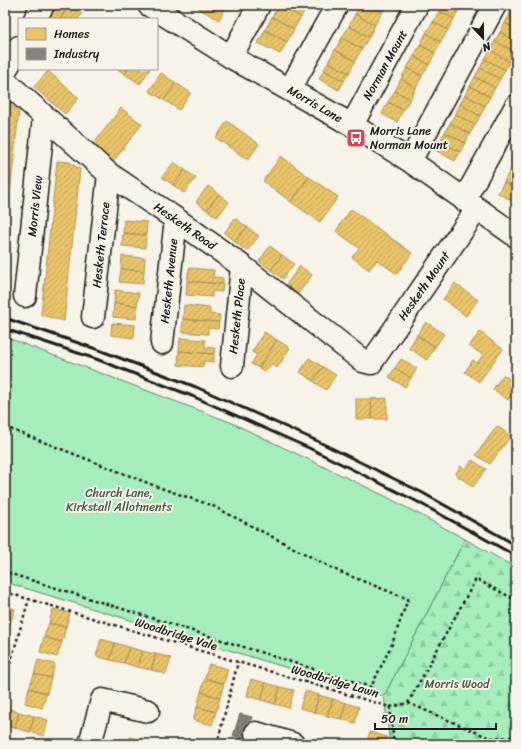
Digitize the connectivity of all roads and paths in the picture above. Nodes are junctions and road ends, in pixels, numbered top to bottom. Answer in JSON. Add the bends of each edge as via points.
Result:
{"nodes":[{"id":1,"x":43,"y":5,"type":"edge"},
{"id":2,"x":148,"y":5,"type":"edge"},
{"id":3,"x":260,"y":5,"type":"edge"},
{"id":4,"x":337,"y":5,"type":"edge"},
{"id":5,"x":418,"y":5,"type":"edge"},
{"id":6,"x":495,"y":5,"type":"edge"},
{"id":7,"x":173,"y":12,"type":"edge"},
{"id":8,"x":36,"y":18,"type":"edge"},
{"id":9,"x":18,"y":49,"type":"edge"},
{"id":10,"x":231,"y":57,"type":"junction"},
{"id":11,"x":5,"y":71,"type":"edge"},
{"id":12,"x":5,"y":81,"type":"edge"},
{"id":13,"x":290,"y":89,"type":"junction"},
{"id":14,"x":516,"y":106,"type":"edge"},
{"id":15,"x":44,"y":116,"type":"junction"},
{"id":16,"x":352,"y":125,"type":"junction"},
{"id":17,"x":410,"y":161,"type":"junction"},
{"id":18,"x":110,"y":174,"type":"junction"},
{"id":19,"x":471,"y":204,"type":"junction"},
{"id":20,"x":176,"y":219,"type":"junction"},
{"id":21,"x":516,"y":236,"type":"edge"},
{"id":22,"x":242,"y":266,"type":"junction"},
{"id":23,"x":25,"y":296,"type":"dead end"},
{"id":24,"x":93,"y":317,"type":"dead end"},
{"id":25,"x":162,"y":343,"type":"dead end"},
{"id":26,"x":371,"y":363,"type":"joint"},
{"id":27,"x":232,"y":366,"type":"dead end"},
{"id":28,"x":5,"y":427,"type":"edge"},
{"id":29,"x":5,"y":572,"type":"edge"},
{"id":30,"x":5,"y":592,"type":"edge"},
{"id":31,"x":29,"y":599,"type":"junction"},
{"id":32,"x":516,"y":600,"type":"edge"},
{"id":33,"x":238,"y":662,"type":"junction"},
{"id":34,"x":5,"y":681,"type":"edge"},
{"id":35,"x":408,"y":703,"type":"junction"},
{"id":36,"x":390,"y":707,"type":"junction"},
{"id":37,"x":148,"y":711,"type":"dead end"},
{"id":38,"x":256,"y":733,"type":"dead end"},
{"id":39,"x":516,"y":737,"type":"edge"},
{"id":40,"x":490,"y":738,"type":"junction"},
{"id":41,"x":90,"y":744,"type":"edge"},
{"id":42,"x":217,"y":744,"type":"edge"},
{"id":43,"x":294,"y":744,"type":"edge"},
{"id":44,"x":394,"y":744,"type":"edge"},
{"id":45,"x":480,"y":744,"type":"edge"}],
"edges":[{"from":1,"to":8,"type":"street"},
{"from":2,"to":7,"type":"street","name":"Morris Lane"},
{"from":3,"to":10,"type":"street"},
{"from":4,"to":13,"type":"street"},
{"from":5,"to":16,"type":"street","name":"Norman Mount"},
{"from":6,"to":17,"type":"street"},
{"from":7,"to":10,"type":"street","name":"Morris Lane"},
{"from":9,"to":11,"type":"street"},
{"from":10,"to":13,"type":"street","name":"Morris Lane"},
{"from":12,"to":15,"type":"street","name":"Hesketh Road"},
{"from":13,"to":16,"type":"street","name":"Morris Lane"},
{"from":14,"to":19,"type":"street","name":"Hesketh Mount"},
{"from":15,"to":18,"type":"street","name":"Hesketh Road"},
{"from":15,"to":23,"type":"street","name":"Morris View"},
{"from":16,"to":17,"type":"street","name":"Morris Lane"},
{"from":17,"to":19,"type":"street","name":"Morris Lane"},
{"from":18,"to":20,"type":"street","name":"Hesketh Road"},
{"from":18,"to":24,"type":"street","name":"Hesketh Terrace"},
{"from":19,"to":21,"type":"street","name":"Morris Lane"},
{"from":19,"to":26,"type":"street","name":"Hesketh Mount","via":[[435,271]]},
{"from":20,"to":22,"type":"street","name":"Hesketh Road"},
{"from":20,"to":25,"type":"street","name":"Hesketh Avenue"},
{"from":22,"to":26,"type":"street","name":"Hesketh Road","via":[[363,361]]},
{"from":22,"to":27,"type":"street","name":"Hesketh Place"},
{"from":28,"to":29,"type":"path","via":[[213,506],[340,572],[408,599],[392,644],[371,687]]},
{"from":30,"to":31,"type":"path","name":"Woodbridge Vale"},
{"from":31,"to":33,"type":"path","name":"Woodbridge Vale"},
{"from":31,"to":34,"type":"path"},
{"from":32,"to":35,"type":"path","via":[[476,579]]},
{"from":33,"to":36,"type":"path","name":"Woodbridge Lawn"},
{"from":33,"to":42,"type":"path"},
{"from":35,"to":36,"type":"path"},
{"from":35,"to":40,"type":"path"},
{"from":36,"to":44,"type":"path","name":"Woodbridge Lawn"},
{"from":37,"to":41,"type":"street","via":[[102,700]]},
{"from":38,"to":43,"type":"street"},
{"from":39,"to":40,"type":"path"},
{"from":40,"to":45,"type":"path"}]}
